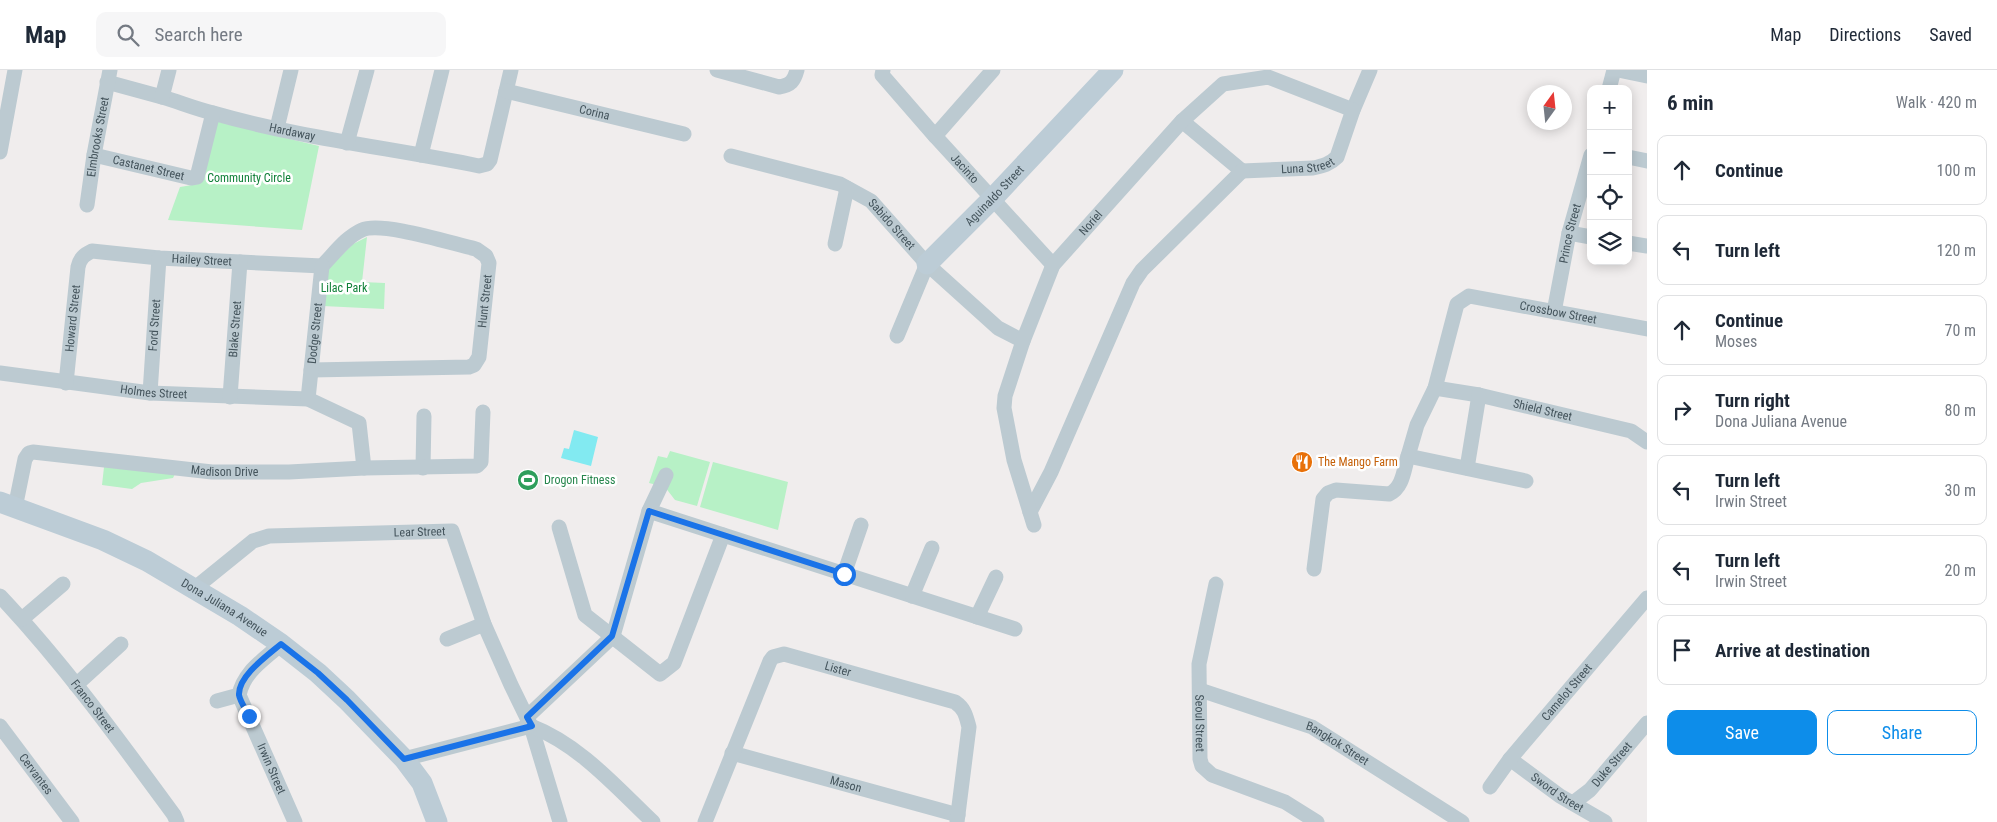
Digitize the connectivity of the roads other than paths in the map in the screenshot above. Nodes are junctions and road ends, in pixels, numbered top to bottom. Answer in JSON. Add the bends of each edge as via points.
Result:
{"nodes":[{"id":1,"x":15,"y":70,"type":"edge"},
{"id":2,"x":169,"y":70,"type":"edge"},
{"id":3,"x":291,"y":70,"type":"edge"},
{"id":4,"x":367,"y":70,"type":"edge"},
{"id":5,"x":442,"y":70,"type":"edge"},
{"id":6,"x":511,"y":70,"type":"edge"},
{"id":7,"x":717,"y":70,"type":"edge"},
{"id":8,"x":797,"y":70,"type":"edge"},
{"id":9,"x":883,"y":70,"type":"edge"},
{"id":10,"x":993,"y":70,"type":"edge"},
{"id":11,"x":1113,"y":70,"type":"edge"},
{"id":12,"x":1370,"y":70,"type":"edge"},
{"id":13,"x":1614,"y":70,"type":"edge"},
{"id":14,"x":1618,"y":70,"type":"edge"},
{"id":15,"x":108,"y":76,"type":"edge"},
{"id":16,"x":1647,"y":76,"type":"edge"},
{"id":17,"x":1610,"y":85,"type":"edge"},
{"id":18,"x":506,"y":91,"type":"junction"},
{"id":19,"x":162,"y":97,"type":"junction"},
{"id":20,"x":1353,"y":110,"type":"junction"},
{"id":21,"x":213,"y":114,"type":"junction"},
{"id":22,"x":1182,"y":121,"type":"junction"},
{"id":23,"x":277,"y":128,"type":"junction"},
{"id":24,"x":684,"y":134,"type":"dead end"},
{"id":25,"x":935,"y":136,"type":"junction"},
{"id":26,"x":347,"y":143,"type":"junction"},
{"id":27,"x":0,"y":152,"type":"edge"},
{"id":28,"x":421,"y":154,"type":"junction"},
{"id":29,"x":94,"y":155,"type":"junction"},
{"id":30,"x":731,"y":156,"type":"dead end"},
{"id":31,"x":1632,"y":158,"type":"edge"},
{"id":32,"x":1647,"y":161,"type":"edge"},
{"id":33,"x":1242,"y":170,"type":"junction"},
{"id":34,"x":1587,"y":170,"type":"edge"},
{"id":35,"x":847,"y":188,"type":"junction"},
{"id":36,"x":993,"y":198,"type":"junction"},
{"id":37,"x":87,"y":205,"type":"dead end"},
{"id":38,"x":1570,"y":233,"type":"junction"},
{"id":39,"x":1587,"y":236,"type":"edge"},
{"id":40,"x":835,"y":244,"type":"dead end"},
{"id":41,"x":1632,"y":244,"type":"edge"},
{"id":42,"x":1647,"y":246,"type":"edge"},
{"id":43,"x":83,"y":256,"type":"joint"},
{"id":44,"x":159,"y":258,"type":"junction"},
{"id":45,"x":240,"y":262,"type":"junction"},
{"id":46,"x":927,"y":264,"type":"junction"},
{"id":47,"x":1053,"y":264,"type":"junction"},
{"id":48,"x":322,"y":266,"type":"junction"},
{"id":49,"x":1554,"y":312,"type":"junction"},
{"id":50,"x":1647,"y":329,"type":"edge"},
{"id":51,"x":897,"y":336,"type":"dead end"},
{"id":52,"x":1023,"y":341,"type":"junction"},
{"id":53,"x":311,"y":370,"type":"junction"},
{"id":54,"x":0,"y":373,"type":"edge"},
{"id":55,"x":66,"y":383,"type":"junction"},
{"id":56,"x":1435,"y":388,"type":"junction"},
{"id":57,"x":150,"y":393,"type":"junction"},
{"id":58,"x":1479,"y":395,"type":"junction"},
{"id":59,"x":230,"y":397,"type":"junction"},
{"id":60,"x":308,"y":399,"type":"junction"},
{"id":61,"x":483,"y":412,"type":"dead end"},
{"id":62,"x":424,"y":416,"type":"dead end"},
{"id":63,"x":1647,"y":442,"type":"edge"},
{"id":64,"x":1408,"y":456,"type":"junction"},
{"id":65,"x":364,"y":468,"type":"junction"},
{"id":66,"x":423,"y":468,"type":"junction"},
{"id":67,"x":1467,"y":468,"type":"junction"},
{"id":68,"x":666,"y":475,"type":"dead end"},
{"id":69,"x":1526,"y":481,"type":"dead end"},
{"id":70,"x":8,"y":505,"type":"edge"},
{"id":71,"x":649,"y":511,"type":"junction"},
{"id":72,"x":861,"y":525,"type":"dead end"},
{"id":73,"x":559,"y":527,"type":"dead end"},
{"id":74,"x":723,"y":535,"type":"junction"},
{"id":75,"x":932,"y":548,"type":"dead end"},
{"id":76,"x":1314,"y":569,"type":"dead end"},
{"id":77,"x":844,"y":574,"type":"junction"},
{"id":78,"x":996,"y":577,"type":"dead end"},
{"id":79,"x":63,"y":584,"type":"dead end"},
{"id":80,"x":1216,"y":584,"type":"dead end"},
{"id":81,"x":195,"y":588,"type":"junction"},
{"id":82,"x":0,"y":596,"type":"edge"},
{"id":83,"x":912,"y":596,"type":"junction"},
{"id":84,"x":1647,"y":598,"type":"edge"},
{"id":85,"x":977,"y":617,"type":"junction"},
{"id":86,"x":22,"y":618,"type":"junction"},
{"id":87,"x":484,"y":624,"type":"junction"},
{"id":88,"x":1015,"y":629,"type":"dead end"},
{"id":89,"x":612,"y":636,"type":"junction"},
{"id":90,"x":447,"y":639,"type":"dead end"},
{"id":91,"x":122,"y":644,"type":"dead end"},
{"id":92,"x":281,"y":644,"type":"junction"},
{"id":93,"x":76,"y":685,"type":"junction"},
{"id":94,"x":1200,"y":690,"type":"junction"},
{"id":95,"x":239,"y":695,"type":"junction"},
{"id":96,"x":217,"y":701,"type":"dead end"},
{"id":97,"x":529,"y":721,"type":"junction"},
{"id":98,"x":1647,"y":723,"type":"edge"},
{"id":99,"x":0,"y":726,"type":"edge"},
{"id":100,"x":732,"y":753,"type":"junction"},
{"id":101,"x":404,"y":759,"type":"junction"},
{"id":102,"x":1510,"y":759,"type":"junction"},
{"id":103,"x":1490,"y":787,"type":"dead end"},
{"id":104,"x":1573,"y":803,"type":"junction"},
{"id":105,"x":957,"y":818,"type":"edge"},
{"id":106,"x":72,"y":822,"type":"edge"},
{"id":107,"x":177,"y":822,"type":"edge"},
{"id":108,"x":295,"y":822,"type":"edge"},
{"id":109,"x":437,"y":822,"type":"edge"},
{"id":110,"x":560,"y":822,"type":"edge"},
{"id":111,"x":653,"y":822,"type":"edge"},
{"id":112,"x":705,"y":822,"type":"edge"},
{"id":113,"x":1317,"y":822,"type":"edge"},
{"id":114,"x":1462,"y":822,"type":"edge"},
{"id":115,"x":1605,"y":822,"type":"edge"}],
"edges":[{"from":1,"to":27,"type":"street"},
{"from":2,"to":19,"type":"street"},
{"from":3,"to":23,"type":"street"},
{"from":4,"to":26,"type":"street"},
{"from":5,"to":28,"type":"street"},
{"from":6,"to":18,"type":"street"},
{"from":7,"to":8,"type":"street","via":[[779,87],[788,86]]},
{"from":9,"to":25,"type":"street","name":"Jacinto","via":[[882,75]]},
{"from":10,"to":25,"type":"street"},
{"from":11,"to":36,"type":"street","name":"Aguinaldo Street"},
{"from":12,"to":20,"type":"street","name":"Luna Street"},
{"from":13,"to":17,"type":"street"},
{"from":14,"to":16,"type":"street"},
{"from":15,"to":19,"type":"street","name":"Hardaway"},
{"from":15,"to":29,"type":"street","name":"Elmbrooks Street"},
{"from":18,"to":24,"type":"street","name":"Corina"},
{"from":18,"to":28,"type":"street","name":"Hardaway","via":[[490,160],[483,166]]},
{"from":19,"to":21,"type":"street","name":"Hardaway"},
{"from":20,"to":22,"type":"street","name":"Noriel","via":[[1268,77],[1223,84]]},
{"from":20,"to":33,"type":"street","name":"Luna Street","via":[[1337,157],[1325,166]]},
{"from":21,"to":23,"type":"street","name":"Hardaway"},
{"from":21,"to":29,"type":"street","name":"Castanet Street","via":[[197,177]]},
{"from":22,"to":33,"type":"street"},
{"from":22,"to":47,"type":"street","name":"Noriel"},
{"from":23,"to":26,"type":"street","name":"Hardaway"},
{"from":25,"to":36,"type":"street","name":"Jacinto"},
{"from":26,"to":28,"type":"street","name":"Hardaway"},
{"from":29,"to":37,"type":"street","name":"Elmbrooks Street"},
{"from":30,"to":35,"type":"street","name":"Sabido Street"},
{"from":31,"to":32,"type":"street"},
{"from":33,"to":52,"type":"street","name":"Noriel","via":[[1142,270],[1133,283],[1032,519],[1014,460],[1004,408]]},
{"from":34,"to":38,"type":"street","name":"Prince Street"},
{"from":35,"to":40,"type":"street"},
{"from":35,"to":46,"type":"street","name":"Sabido Street","via":[[871,201]]},
{"from":36,"to":46,"type":"street","name":"Aguinaldo Street"},
{"from":36,"to":47,"type":"street","name":"Jacinto"},
{"from":38,"to":39,"type":"street"},
{"from":38,"to":49,"type":"street","name":"Prince Street"},
{"from":41,"to":42,"type":"street"},
{"from":43,"to":44,"type":"street","name":"Hailey Street","via":[[92,251]]},
{"from":43,"to":55,"type":"street","name":"Howard Street","via":[[78,267]]},
{"from":44,"to":45,"type":"street","name":"Hailey Street"},
{"from":44,"to":57,"type":"street","name":"Ford Street"},
{"from":45,"to":48,"type":"street","name":"Hailey Street"},
{"from":45,"to":59,"type":"street","name":"Blake Street"},
{"from":46,"to":51,"type":"street","name":"Aguinaldo Street"},
{"from":46,"to":52,"type":"street","name":"Sabido Street","via":[[998,328]]},
{"from":47,"to":52,"type":"street","name":"Noriel"},
{"from":48,"to":53,"type":"street","name":"Dodge Street"},
{"from":48,"to":53,"type":"street","name":"Hunt Street","via":[[363,229],[380,227],[476,249],[486,256],[489,263],[480,357],[474,365]]},
{"from":49,"to":50,"type":"street","name":"Crossbow Street"},
{"from":49,"to":56,"type":"street","name":"Crossbow Street","via":[[1469,296],[1462,299],[1457,304]]},
{"from":53,"to":60,"type":"street","name":"Dodge Street"},
{"from":54,"to":55,"type":"street","name":"Holmes Street"},
{"from":55,"to":57,"type":"street","name":"Holmes Street"},
{"from":56,"to":58,"type":"street","name":"Shield Street"},
{"from":56,"to":64,"type":"street"},
{"from":57,"to":59,"type":"street","name":"Holmes Street"},
{"from":58,"to":63,"type":"street","name":"Shield Street","via":[[1631,431]]},
{"from":58,"to":67,"type":"street"},
{"from":59,"to":60,"type":"street","name":"Holmes Street"},
{"from":60,"to":65,"type":"street","via":[[359,423]]},
{"from":61,"to":66,"type":"street","name":"Madison Drive","via":[[481,462],[477,466]]},
{"from":62,"to":66,"type":"street"},
{"from":64,"to":67,"type":"street"},
{"from":64,"to":76,"type":"street","via":[[1399,488],[1394,492],[1336,490],[1323,499]]},
{"from":65,"to":66,"type":"street","name":"Madison Drive"},
{"from":65,"to":70,"type":"street","name":"Madison Drive","via":[[212,472],[33,452],[25,459]]},
{"from":67,"to":69,"type":"street"},
{"from":68,"to":71,"type":"street"},
{"from":70,"to":81,"type":"street","name":"Dona Juliana Avenue","via":[[103,540]]},
{"from":71,"to":74,"type":"street"},
{"from":71,"to":89,"type":"street"},
{"from":72,"to":77,"type":"street"},
{"from":73,"to":89,"type":"street","via":[[585,615]]},
{"from":74,"to":77,"type":"street"},
{"from":74,"to":89,"type":"street","via":[[674,663],[660,674]]},
{"from":75,"to":83,"type":"street"},
{"from":77,"to":83,"type":"street"},
{"from":78,"to":85,"type":"street"},
{"from":79,"to":86,"type":"street"},
{"from":80,"to":94,"type":"street","name":"Seoul Street","via":[[1199,664]]},
{"from":81,"to":87,"type":"street","name":"Lear Street","via":[[253,541],[269,536],[452,531]]},
{"from":81,"to":92,"type":"street","name":"Dona Juliana Avenue"},
{"from":82,"to":86,"type":"street","name":"Franco Street"},
{"from":83,"to":85,"type":"street"},
{"from":84,"to":102,"type":"street","name":"Camelot Street"},
{"from":85,"to":88,"type":"street"},
{"from":86,"to":93,"type":"street","name":"Franco Street"},
{"from":87,"to":90,"type":"street"},
{"from":87,"to":97,"type":"street","name":"Lear Street"},
{"from":89,"to":97,"type":"street"},
{"from":91,"to":93,"type":"street"},
{"from":92,"to":95,"type":"street","via":[[246,676]]},
{"from":92,"to":101,"type":"street","name":"Dona Juliana Avenue","via":[[340,693]]},
{"from":93,"to":107,"type":"street","name":"Franco Street"},
{"from":94,"to":113,"type":"street","name":"Seoul Street","via":[[1200,759],[1206,771],[1285,802]]},
{"from":94,"to":114,"type":"street","name":"Bangkok Street","via":[[1312,727]]},
{"from":95,"to":96,"type":"street"},
{"from":95,"to":108,"type":"street","name":"Irwin Street"},
{"from":97,"to":101,"type":"street"},
{"from":97,"to":110,"type":"street","name":"Lear Street"},
{"from":97,"to":111,"type":"street","via":[[572,747]]},
{"from":98,"to":104,"type":"street","name":"Duke Street","via":[[1590,790]]},
{"from":99,"to":106,"type":"street","name":"Cervantes"},
{"from":100,"to":105,"type":"street","name":"Mason"},
{"from":100,"to":105,"type":"street","name":"Lister","via":[[770,661],[784,654],[955,702],[966,714],[968,727]]},
{"from":100,"to":112,"type":"street","name":"Lister"},
{"from":101,"to":109,"type":"street","name":"Dona Juliana Avenue","via":[[422,783]]},
{"from":102,"to":103,"type":"street","name":"Camelot Street"},
{"from":102,"to":104,"type":"street","name":"Sword Street"},
{"from":104,"to":115,"type":"street","name":"Sword Street"}]}
